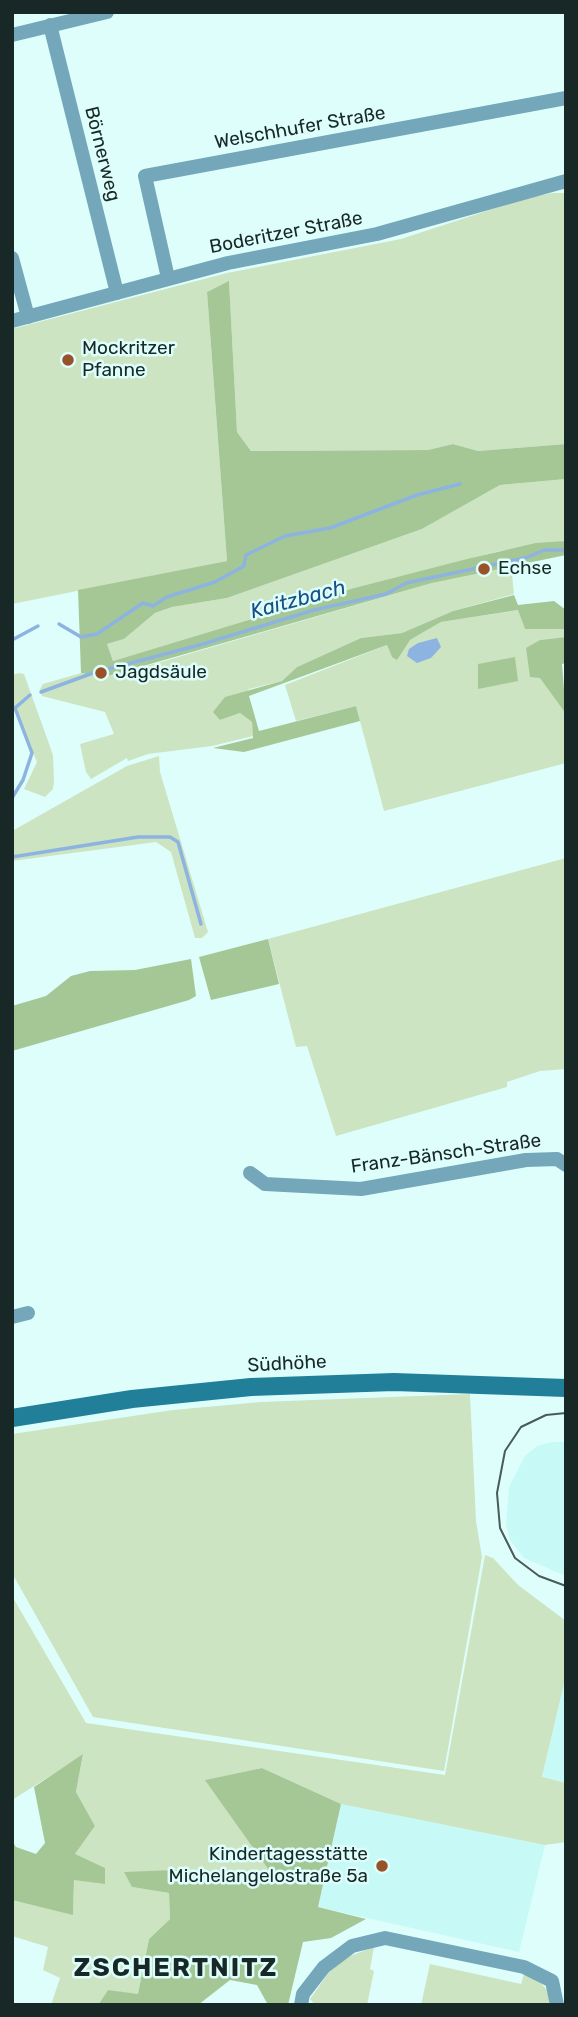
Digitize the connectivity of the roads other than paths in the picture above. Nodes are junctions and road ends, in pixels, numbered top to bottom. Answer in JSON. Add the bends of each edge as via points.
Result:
{"nodes":[{"id":1,"x":107,"y":12,"type":"edge"},
{"id":2,"x":50,"y":25,"type":"junction"},
{"id":3,"x":12,"y":35,"type":"edge"},
{"id":4,"x":566,"y":99,"type":"edge"},
{"id":5,"x":566,"y":181,"type":"edge"},
{"id":6,"x":12,"y":258,"type":"edge"},
{"id":7,"x":168,"y":278,"type":"junction"},
{"id":8,"x":117,"y":293,"type":"junction"},
{"id":9,"x":28,"y":317,"type":"junction"},
{"id":10,"x":12,"y":321,"type":"edge"},
{"id":11,"x":566,"y":1165,"type":"edge"},
{"id":12,"x":250,"y":1173,"type":"dead end"},
{"id":13,"x":29,"y":1313,"type":"dead end"},
{"id":14,"x":12,"y":1317,"type":"edge"},
{"id":15,"x":566,"y":1388,"type":"edge"},
{"id":16,"x":12,"y":1418,"type":"edge"},
{"id":17,"x":301,"y":2005,"type":"edge"},
{"id":18,"x":557,"y":2005,"type":"edge"}],
"edges":[{"from":1,"to":2,"type":"street"},
{"from":2,"to":3,"type":"street"},
{"from":2,"to":8,"type":"street","name":"Börnerweg"},
{"from":4,"to":7,"type":"street","name":"Welschhufer Straße","via":[[145,176]]},
{"from":5,"to":7,"type":"street","name":"Boderitzer Straße","via":[[377,234]]},
{"from":6,"to":9,"type":"street"},
{"from":7,"to":8,"type":"street","name":"Boderitzer Straße"},
{"from":8,"to":9,"type":"street","name":"Boderitzer Straße"},
{"from":9,"to":10,"type":"street","name":"Boderitzer Straße"},
{"from":11,"to":12,"type":"street","name":"Franz-Bänsch-Straße","via":[[557,1159],[526,1160],[361,1189],[265,1184]]},
{"from":13,"to":14,"type":"street"},
{"from":15,"to":16,"type":"street","name":"Südhöhe","via":[[406,1382],[263,1386],[166,1394]]},
{"from":17,"to":18,"type":"street","via":[[303,1994],[324,1967],[352,1947],[385,1938],[524,1967],[552,1981]]}]}
